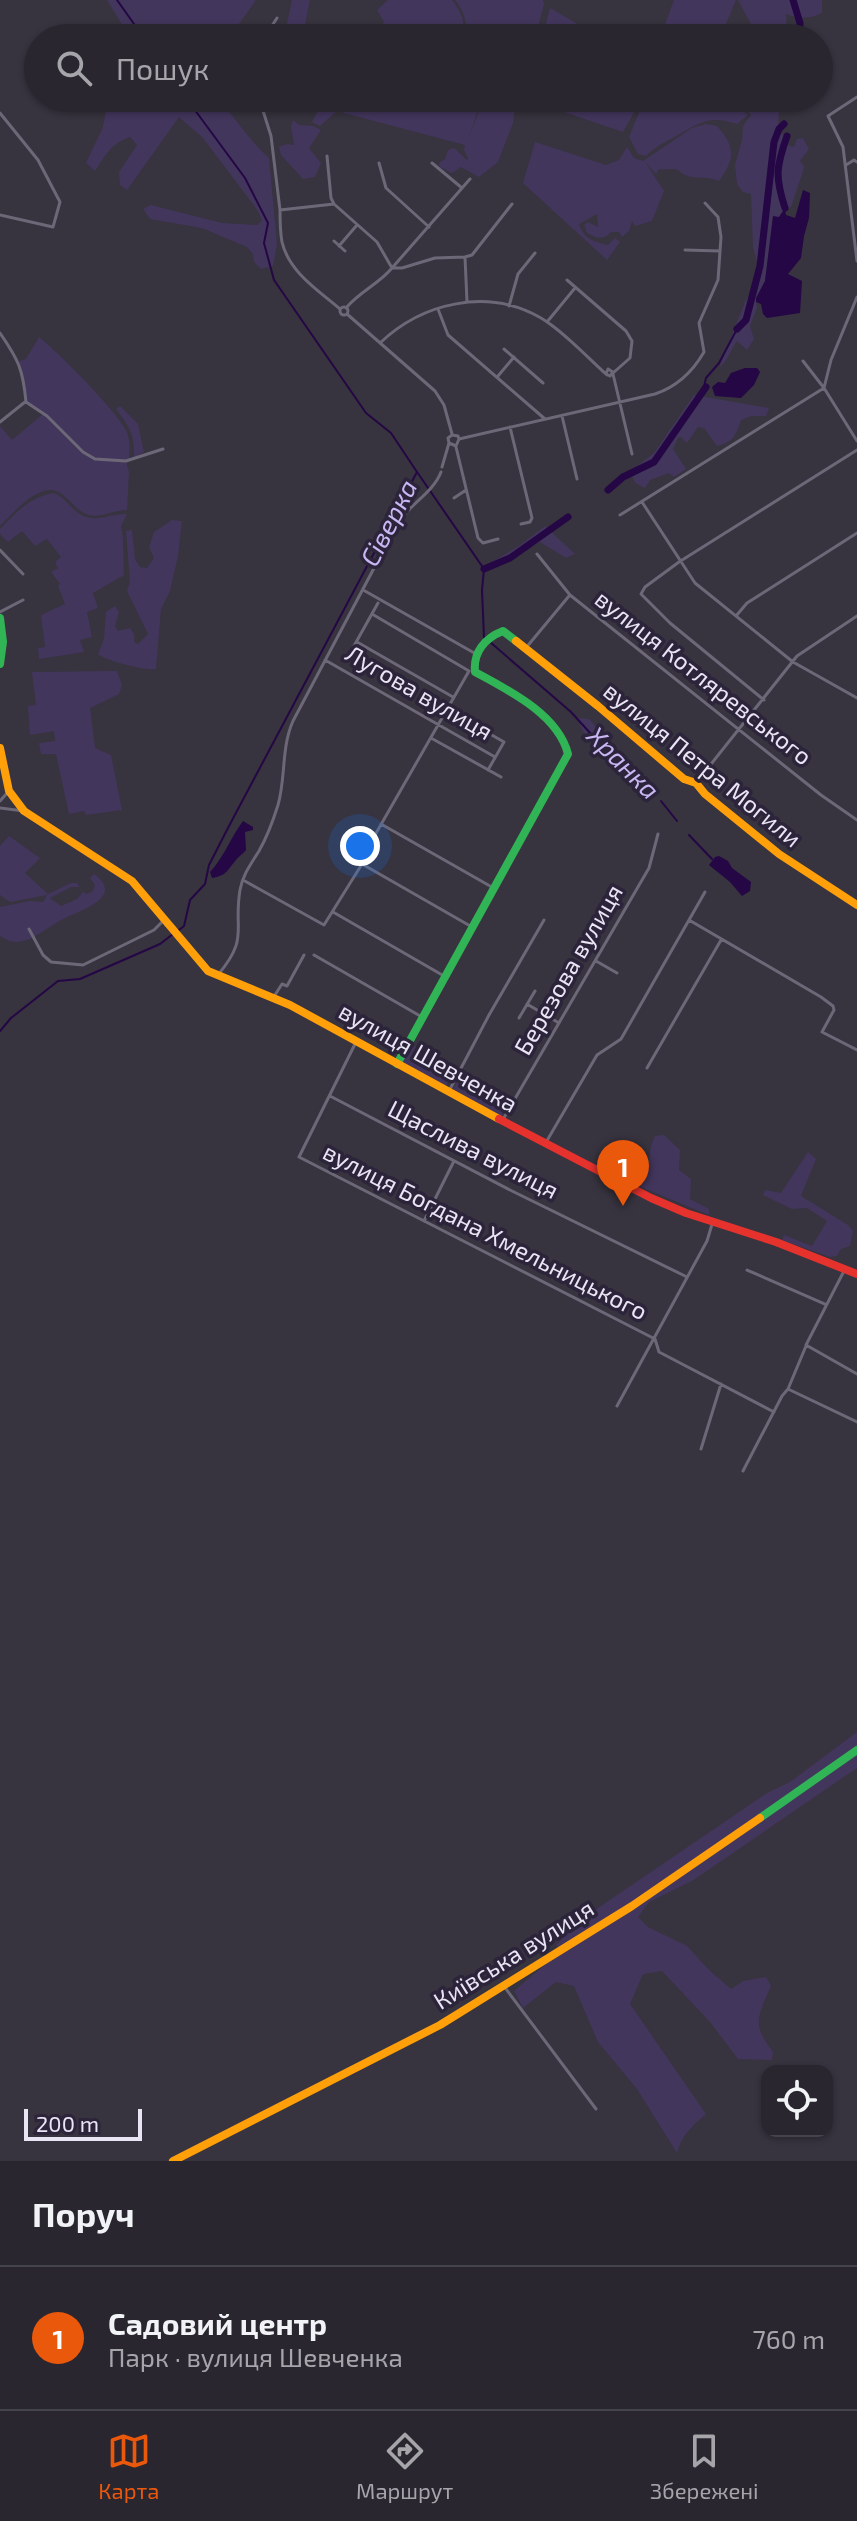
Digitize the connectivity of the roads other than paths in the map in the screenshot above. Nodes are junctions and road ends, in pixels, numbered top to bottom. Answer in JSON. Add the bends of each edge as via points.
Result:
{"nodes":[{"id":1,"x":277,"y":18,"type":"dead end"},
{"id":2,"x":273,"y":24,"type":"edge"},
{"id":3,"x":857,"y":97,"type":"edge"},
{"id":4,"x":263,"y":112,"type":"edge"},
{"id":5,"x":0,"y":113,"type":"edge"},
{"id":6,"x":327,"y":156,"type":"dead end"},
{"id":7,"x":857,"y":162,"type":"edge"},
{"id":8,"x":379,"y":163,"type":"dead end"},
{"id":9,"x":432,"y":163,"type":"dead end"},
{"id":10,"x":846,"y":165,"type":"junction"},
{"id":11,"x":470,"y":179,"type":"dead end"},
{"id":12,"x":462,"y":188,"type":"junction"},
{"id":13,"x":705,"y":203,"type":"dead end"},
{"id":14,"x":334,"y":204,"type":"junction"},
{"id":15,"x":512,"y":204,"type":"dead end"},
{"id":16,"x":280,"y":210,"type":"junction"},
{"id":17,"x":0,"y":215,"type":"edge"},
{"id":18,"x":357,"y":225,"type":"junction"},
{"id":19,"x":429,"y":227,"type":"junction"},
{"id":20,"x":334,"y":241,"type":"dead end"},
{"id":21,"x":339,"y":246,"type":"junction"},
{"id":22,"x":685,"y":250,"type":"dead end"},
{"id":23,"x":345,"y":251,"type":"dead end"},
{"id":24,"x":720,"y":251,"type":"junction"},
{"id":25,"x":535,"y":253,"type":"dead end"},
{"id":26,"x":405,"y":255,"type":"junction"},
{"id":27,"x":465,"y":257,"type":"junction"},
{"id":28,"x":857,"y":261,"type":"edge"},
{"id":29,"x":414,"y":264,"type":"junction"},
{"id":30,"x":392,"y":268,"type":"junction"},
{"id":31,"x":567,"y":280,"type":"dead end"},
{"id":32,"x":576,"y":288,"type":"junction"},
{"id":33,"x":857,"y":297,"type":"edge"},
{"id":34,"x":467,"y":302,"type":"junction"},
{"id":35,"x":509,"y":306,"type":"junction"},
{"id":36,"x":438,"y":307,"type":"junction"},
{"id":37,"x":346,"y":308,"type":"junction"},
{"id":38,"x":340,"y":309,"type":"junction"},
{"id":39,"x":347,"y":314,"type":"junction"},
{"id":40,"x":547,"y":322,"type":"junction"},
{"id":41,"x":0,"y":333,"type":"edge"},
{"id":42,"x":380,"y":343,"type":"junction"},
{"id":43,"x":504,"y":349,"type":"dead end"},
{"id":44,"x":514,"y":357,"type":"junction"},
{"id":45,"x":803,"y":361,"type":"dead end"},
{"id":46,"x":610,"y":373,"type":"junction"},
{"id":47,"x":497,"y":377,"type":"junction"},
{"id":48,"x":543,"y":383,"type":"dead end"},
{"id":49,"x":824,"y":388,"type":"junction"},
{"id":50,"x":26,"y":402,"type":"junction"},
{"id":51,"x":619,"y":402,"type":"junction"},
{"id":52,"x":561,"y":415,"type":"junction"},
{"id":53,"x":545,"y":419,"type":"junction"},
{"id":54,"x":0,"y":422,"type":"edge"},
{"id":55,"x":510,"y":427,"type":"junction"},
{"id":56,"x":452,"y":435,"type":"junction"},
{"id":57,"x":459,"y":439,"type":"junction"},
{"id":58,"x":857,"y":441,"type":"edge"},
{"id":59,"x":449,"y":443,"type":"junction"},
{"id":60,"x":456,"y":446,"type":"junction"},
{"id":61,"x":163,"y":449,"type":"dead end"},
{"id":62,"x":857,"y":450,"type":"edge"},
{"id":63,"x":632,"y":454,"type":"dead end"},
{"id":64,"x":577,"y":479,"type":"dead end"},
{"id":65,"x":466,"y":490,"type":"junction"},
{"id":66,"x":454,"y":498,"type":"dead end"},
{"id":67,"x":642,"y":502,"type":"junction"},
{"id":68,"x":620,"y":515,"type":"dead end"},
{"id":69,"x":521,"y":524,"type":"dead end"},
{"id":70,"x":857,"y":533,"type":"edge"},
{"id":71,"x":498,"y":539,"type":"dead end"},
{"id":72,"x":0,"y":550,"type":"edge"},
{"id":73,"x":537,"y":554,"type":"dead end"},
{"id":74,"x":679,"y":562,"type":"junction"},
{"id":75,"x":23,"y":574,"type":"dead end"},
{"id":76,"x":363,"y":590,"type":"junction"},
{"id":77,"x":570,"y":595,"type":"junction"},
{"id":78,"x":23,"y":600,"type":"dead end"},
{"id":79,"x":378,"y":603,"type":"dead end"},
{"id":80,"x":0,"y":612,"type":"edge"},
{"id":81,"x":372,"y":614,"type":"junction"},
{"id":82,"x":736,"y":616,"type":"junction"},
{"id":83,"x":0,"y":618,"type":"edge"},
{"id":84,"x":856,"y":618,"type":"edge"},
{"id":85,"x":357,"y":642,"type":"junction"},
{"id":86,"x":525,"y":649,"type":"junction"},
{"id":87,"x":350,"y":653,"type":"dead end"},
{"id":88,"x":476,"y":654,"type":"junction"},
{"id":89,"x":325,"y":660,"type":"junction"},
{"id":90,"x":793,"y":662,"type":"junction"},
{"id":91,"x":0,"y":664,"type":"edge"},
{"id":92,"x":453,"y":697,"type":"junction"},
{"id":93,"x":857,"y":698,"type":"edge"},
{"id":94,"x":764,"y":700,"type":"junction"},
{"id":95,"x":446,"y":710,"type":"junction"},
{"id":96,"x":438,"y":724,"type":"junction"},
{"id":97,"x":739,"y":729,"type":"junction"},
{"id":98,"x":431,"y":737,"type":"junction"},
{"id":99,"x":0,"y":748,"type":"edge"},
{"id":100,"x":495,"y":757,"type":"junction"},
{"id":101,"x":488,"y":770,"type":"junction"},
{"id":102,"x":501,"y":777,"type":"dead end"},
{"id":103,"x":696,"y":783,"type":"junction"},
{"id":104,"x":9,"y":791,"type":"junction"},
{"id":105,"x":0,"y":801,"type":"edge"},
{"id":106,"x":0,"y":808,"type":"edge"},
{"id":107,"x":24,"y":811,"type":"junction"},
{"id":108,"x":857,"y":820,"type":"edge"},
{"id":109,"x":381,"y":824,"type":"junction"},
{"id":110,"x":658,"y":834,"type":"dead end"},
{"id":111,"x":375,"y":835,"type":"dead end"},
{"id":112,"x":243,"y":880,"type":"junction"},
{"id":113,"x":490,"y":886,"type":"dead end"},
{"id":114,"x":705,"y":892,"type":"dead end"},
{"id":115,"x":857,"y":905,"type":"edge"},
{"id":116,"x":333,"y":912,"type":"junction"},
{"id":117,"x":164,"y":920,"type":"junction"},
{"id":118,"x":544,"y":920,"type":"dead end"},
{"id":119,"x":689,"y":920,"type":"junction"},
{"id":120,"x":472,"y":927,"type":"junction"},
{"id":121,"x":29,"y":929,"type":"dead end"},
{"id":122,"x":722,"y":940,"type":"junction"},
{"id":123,"x":304,"y":955,"type":"dead end"},
{"id":124,"x":314,"y":955,"type":"dead end"},
{"id":125,"x":595,"y":961,"type":"junction"},
{"id":126,"x":617,"y":973,"type":"dead end"},
{"id":127,"x":217,"y":976,"type":"junction"},
{"id":128,"x":444,"y":976,"type":"junction"},
{"id":129,"x":535,"y":991,"type":"dead end"},
{"id":130,"x":273,"y":998,"type":"junction"},
{"id":131,"x":527,"y":1004,"type":"junction"},
{"id":132,"x":422,"y":1017,"type":"junction"},
{"id":133,"x":519,"y":1018,"type":"dead end"},
{"id":134,"x":559,"y":1023,"type":"junction"},
{"id":135,"x":356,"y":1042,"type":"junction"},
{"id":136,"x":857,"y":1050,"type":"edge"},
{"id":137,"x":397,"y":1064,"type":"junction"},
{"id":138,"x":647,"y":1068,"type":"dead end"},
{"id":139,"x":448,"y":1091,"type":"junction"},
{"id":140,"x":330,"y":1095,"type":"junction"},
{"id":141,"x":502,"y":1121,"type":"junction"},
{"id":142,"x":545,"y":1144,"type":"junction"},
{"id":143,"x":454,"y":1161,"type":"junction"},
{"id":144,"x":424,"y":1221,"type":"junction"},
{"id":145,"x":713,"y":1221,"type":"junction"},
{"id":146,"x":845,"y":1268,"type":"junction"},
{"id":147,"x":747,"y":1270,"type":"dead end"},
{"id":148,"x":857,"y":1274,"type":"edge"},
{"id":149,"x":687,"y":1277,"type":"junction"},
{"id":150,"x":825,"y":1304,"type":"junction"},
{"id":151,"x":655,"y":1339,"type":"junction"},
{"id":152,"x":806,"y":1345,"type":"junction"},
{"id":153,"x":857,"y":1374,"type":"edge"},
{"id":154,"x":721,"y":1384,"type":"junction"},
{"id":155,"x":788,"y":1389,"type":"junction"},
{"id":156,"x":617,"y":1406,"type":"dead end"},
{"id":157,"x":774,"y":1412,"type":"junction"},
{"id":158,"x":857,"y":1422,"type":"edge"},
{"id":159,"x":701,"y":1449,"type":"dead end"},
{"id":160,"x":743,"y":1471,"type":"dead end"},
{"id":161,"x":857,"y":1750,"type":"edge"},
{"id":162,"x":503,"y":1985,"type":"junction"},
{"id":163,"x":596,"y":2109,"type":"dead end"},
{"id":164,"x":173,"y":2161,"type":"edge"}],
"edges":[{"from":1,"to":2,"type":"street"},
{"from":3,"to":10,"type":"street","via":[[828,116]]},
{"from":4,"to":16,"type":"street"},
{"from":5,"to":17,"type":"street","via":[[38,160],[60,202],[53,227]]},
{"from":6,"to":14,"type":"street"},
{"from":7,"to":10,"type":"street"},
{"from":8,"to":19,"type":"street","via":[[386,188]]},
{"from":9,"to":12,"type":"street"},
{"from":10,"to":28,"type":"street"},
{"from":11,"to":12,"type":"street"},
{"from":12,"to":19,"type":"street"},
{"from":13,"to":24,"type":"street","via":[[721,225]]},
{"from":14,"to":16,"type":"street"},
{"from":14,"to":18,"type":"street"},
{"from":15,"to":27,"type":"street"},
{"from":16,"to":38,"type":"street","via":[[288,258]]},
{"from":18,"to":21,"type":"street"},
{"from":18,"to":30,"type":"street","via":[[377,242]]},
{"from":19,"to":26,"type":"street"},
{"from":20,"to":21,"type":"street"},
{"from":21,"to":23,"type":"street"},
{"from":22,"to":24,"type":"street"},
{"from":24,"to":51,"type":"street","via":[[718,280],[699,323],[704,352],[699,361],[668,388]]},
{"from":25,"to":35,"type":"street","via":[[518,274]]},
{"from":26,"to":29,"type":"street"},
{"from":26,"to":30,"type":"street"},
{"from":27,"to":29,"type":"street"},
{"from":27,"to":34,"type":"street"},
{"from":29,"to":30,"type":"street"},
{"from":30,"to":37,"type":"street"},
{"from":31,"to":32,"type":"street"},
{"from":32,"to":40,"type":"street"},
{"from":32,"to":46,"type":"street","via":[[632,341],[628,361]]},
{"from":33,"to":49,"type":"street"},
{"from":34,"to":35,"type":"street"},
{"from":34,"to":36,"type":"street"},
{"from":35,"to":40,"type":"street"},
{"from":36,"to":42,"type":"street","via":[[403,323]]},
{"from":36,"to":47,"type":"street","via":[[448,335]]},
{"from":37,"to":38,"type":"street"},
{"from":37,"to":39,"type":"street"},
{"from":38,"to":39,"type":"street"},
{"from":39,"to":42,"type":"street"},
{"from":40,"to":46,"type":"street"},
{"from":41,"to":50,"type":"street","via":[[19,361]]},
{"from":42,"to":56,"type":"street","via":[[435,391]]},
{"from":43,"to":44,"type":"street"},
{"from":44,"to":47,"type":"street"},
{"from":44,"to":48,"type":"street"},
{"from":45,"to":49,"type":"street"},
{"from":46,"to":51,"type":"street"},
{"from":47,"to":53,"type":"street"},
{"from":49,"to":58,"type":"street"},
{"from":49,"to":67,"type":"street"},
{"from":50,"to":54,"type":"street"},
{"from":50,"to":61,"type":"street","via":[[95,459],[126,461]]},
{"from":51,"to":52,"type":"street"},
{"from":51,"to":63,"type":"street"},
{"from":52,"to":53,"type":"street"},
{"from":52,"to":64,"type":"street"},
{"from":53,"to":55,"type":"street"},
{"from":55,"to":57,"type":"street"},
{"from":55,"to":69,"type":"street","via":[[532,518]]},
{"from":56,"to":57,"type":"street"},
{"from":56,"to":59,"type":"street"},
{"from":57,"to":60,"type":"street"},
{"from":59,"to":60,"type":"street"},
{"from":59,"to":76,"type":"street","via":[[434,485],[399,521]]},
{"from":60,"to":65,"type":"street"},
{"from":62,"to":74,"type":"street"},
{"from":65,"to":66,"type":"street"},
{"from":65,"to":71,"type":"street","via":[[480,541]]},
{"from":67,"to":68,"type":"street"},
{"from":67,"to":74,"type":"street"},
{"from":70,"to":82,"type":"street","via":[[747,603]]},
{"from":72,"to":75,"type":"street"},
{"from":73,"to":77,"type":"street","name":"вулиця Котляревського"},
{"from":74,"to":82,"type":"street","via":[[695,583]]},
{"from":74,"to":94,"type":"street","via":[[641,594]]},
{"from":76,"to":88,"type":"street"},
{"from":76,"to":89,"type":"street"},
{"from":77,"to":86,"type":"street"},
{"from":77,"to":97,"type":"street","name":"вулиця Котляревського"},
{"from":78,"to":80,"type":"street"},
{"from":79,"to":81,"type":"street"},
{"from":81,"to":85,"type":"street"},
{"from":81,"to":92,"type":"street","via":[[469,671]]},
{"from":82,"to":90,"type":"street"},
{"from":83,"to":91,"type":"street"},
{"from":84,"to":90,"type":"street"},
{"from":85,"to":87,"type":"street"},
{"from":85,"to":92,"type":"street"},
{"from":86,"to":88,"type":"street","name":"вулиця Петра Могили","via":[[503,631]]},
{"from":86,"to":103,"type":"street","name":"вулиця Петра Могили","via":[[684,779]]},
{"from":88,"to":120,"type":"street","via":[[475,672],[537,710],[568,747],[566,761]]},
{"from":89,"to":96,"type":"street","name":"Лугова вулиця"},
{"from":89,"to":112,"type":"street","via":[[289,731],[278,804]]},
{"from":90,"to":93,"type":"street"},
{"from":90,"to":94,"type":"street"},
{"from":92,"to":95,"type":"street"},
{"from":94,"to":97,"type":"street"},
{"from":95,"to":96,"type":"street"},
{"from":95,"to":100,"type":"street","via":[[504,742]]},
{"from":96,"to":98,"type":"street"},
{"from":96,"to":100,"type":"street","name":"Лугова вулиця"},
{"from":97,"to":103,"type":"street"},
{"from":97,"to":108,"type":"street","name":"вулиця Котляревського"},
{"from":98,"to":101,"type":"street"},
{"from":98,"to":109,"type":"street"},
{"from":99,"to":104,"type":"street","name":"вулиця Шевченка"},
{"from":100,"to":101,"type":"street"},
{"from":101,"to":102,"type":"street"},
{"from":103,"to":115,"type":"street","name":"вулиця Петра Могили","via":[[779,854]]},
{"from":104,"to":105,"type":"street"},
{"from":104,"to":107,"type":"street","name":"вулиця Шевченка"},
{"from":106,"to":107,"type":"street","name":"вулиця Шевченка"},
{"from":107,"to":117,"type":"street","name":"вулиця Шевченка","via":[[132,881]]},
{"from":109,"to":111,"type":"street"},
{"from":109,"to":113,"type":"street"},
{"from":110,"to":125,"type":"street","name":"Березова вулиця","via":[[649,868]]},
{"from":112,"to":116,"type":"street","via":[[324,925]]},
{"from":112,"to":127,"type":"street","via":[[239,939]]},
{"from":114,"to":119,"type":"street"},
{"from":116,"to":120,"type":"street","via":[[362,864]]},
{"from":116,"to":128,"type":"street"},
{"from":117,"to":121,"type":"street","via":[[83,965],[51,962]]},
{"from":117,"to":127,"type":"street","name":"вулиця Шевченка"},
{"from":118,"to":139,"type":"street"},
{"from":119,"to":122,"type":"street"},
{"from":119,"to":142,"type":"street","via":[[621,1039],[597,1055]]},
{"from":120,"to":128,"type":"street"},
{"from":122,"to":136,"type":"street","via":[[833,1006],[822,1032]]},
{"from":122,"to":138,"type":"street"},
{"from":123,"to":130,"type":"street","via":[[287,986],[282,984]]},
{"from":124,"to":132,"type":"street"},
{"from":125,"to":126,"type":"street"},
{"from":125,"to":134,"type":"street","name":"Березова вулиця"},
{"from":127,"to":130,"type":"street","name":"вулиця Шевченка"},
{"from":128,"to":132,"type":"street"},
{"from":129,"to":131,"type":"street"},
{"from":130,"to":135,"type":"street","name":"вулиця Шевченка"},
{"from":131,"to":133,"type":"street"},
{"from":131,"to":134,"type":"street"},
{"from":132,"to":137,"type":"street"},
{"from":134,"to":141,"type":"street","name":"Березова вулиця"},
{"from":135,"to":137,"type":"street","name":"вулиця Шевченка"},
{"from":135,"to":140,"type":"street"},
{"from":137,"to":139,"type":"street","name":"вулиця Шевченка"},
{"from":139,"to":141,"type":"street","name":"вулиця Шевченка"},
{"from":140,"to":143,"type":"street","name":"Щаслива вулиця"},
{"from":140,"to":144,"type":"street","name":"вулиця Богдана Хмельницького","via":[[299,1157]]},
{"from":141,"to":142,"type":"street","name":"вулиця Шевченка"},
{"from":142,"to":145,"type":"street","name":"вулиця Шевченка","via":[[651,1198]]},
{"from":143,"to":144,"type":"street"},
{"from":143,"to":149,"type":"street","name":"Щаслива вулиця"},
{"from":144,"to":151,"type":"street","name":"вулиця Богдана Хмельницького"},
{"from":145,"to":146,"type":"street","name":"вулиця Шевченка"},
{"from":145,"to":149,"type":"street"},
{"from":146,"to":148,"type":"street","name":"вулиця Шевченка"},
{"from":146,"to":150,"type":"street"},
{"from":147,"to":150,"type":"street"},
{"from":149,"to":151,"type":"street"},
{"from":150,"to":152,"type":"street"},
{"from":151,"to":154,"type":"street","name":"вулиця Богдана Хмельницького","via":[[659,1352]]},
{"from":151,"to":156,"type":"street"},
{"from":152,"to":153,"type":"street"},
{"from":152,"to":155,"type":"street"},
{"from":154,"to":157,"type":"street","name":"вулиця Богдана Хмельницького"},
{"from":154,"to":159,"type":"street"},
{"from":155,"to":157,"type":"street"},
{"from":155,"to":158,"type":"street"},
{"from":157,"to":160,"type":"street"},
{"from":161,"to":162,"type":"street","name":"Київська вулиця","via":[[632,1906]]},
{"from":162,"to":163,"type":"street"},
{"from":162,"to":164,"type":"street","name":"Київська вулиця","via":[[368,2064]]}]}
